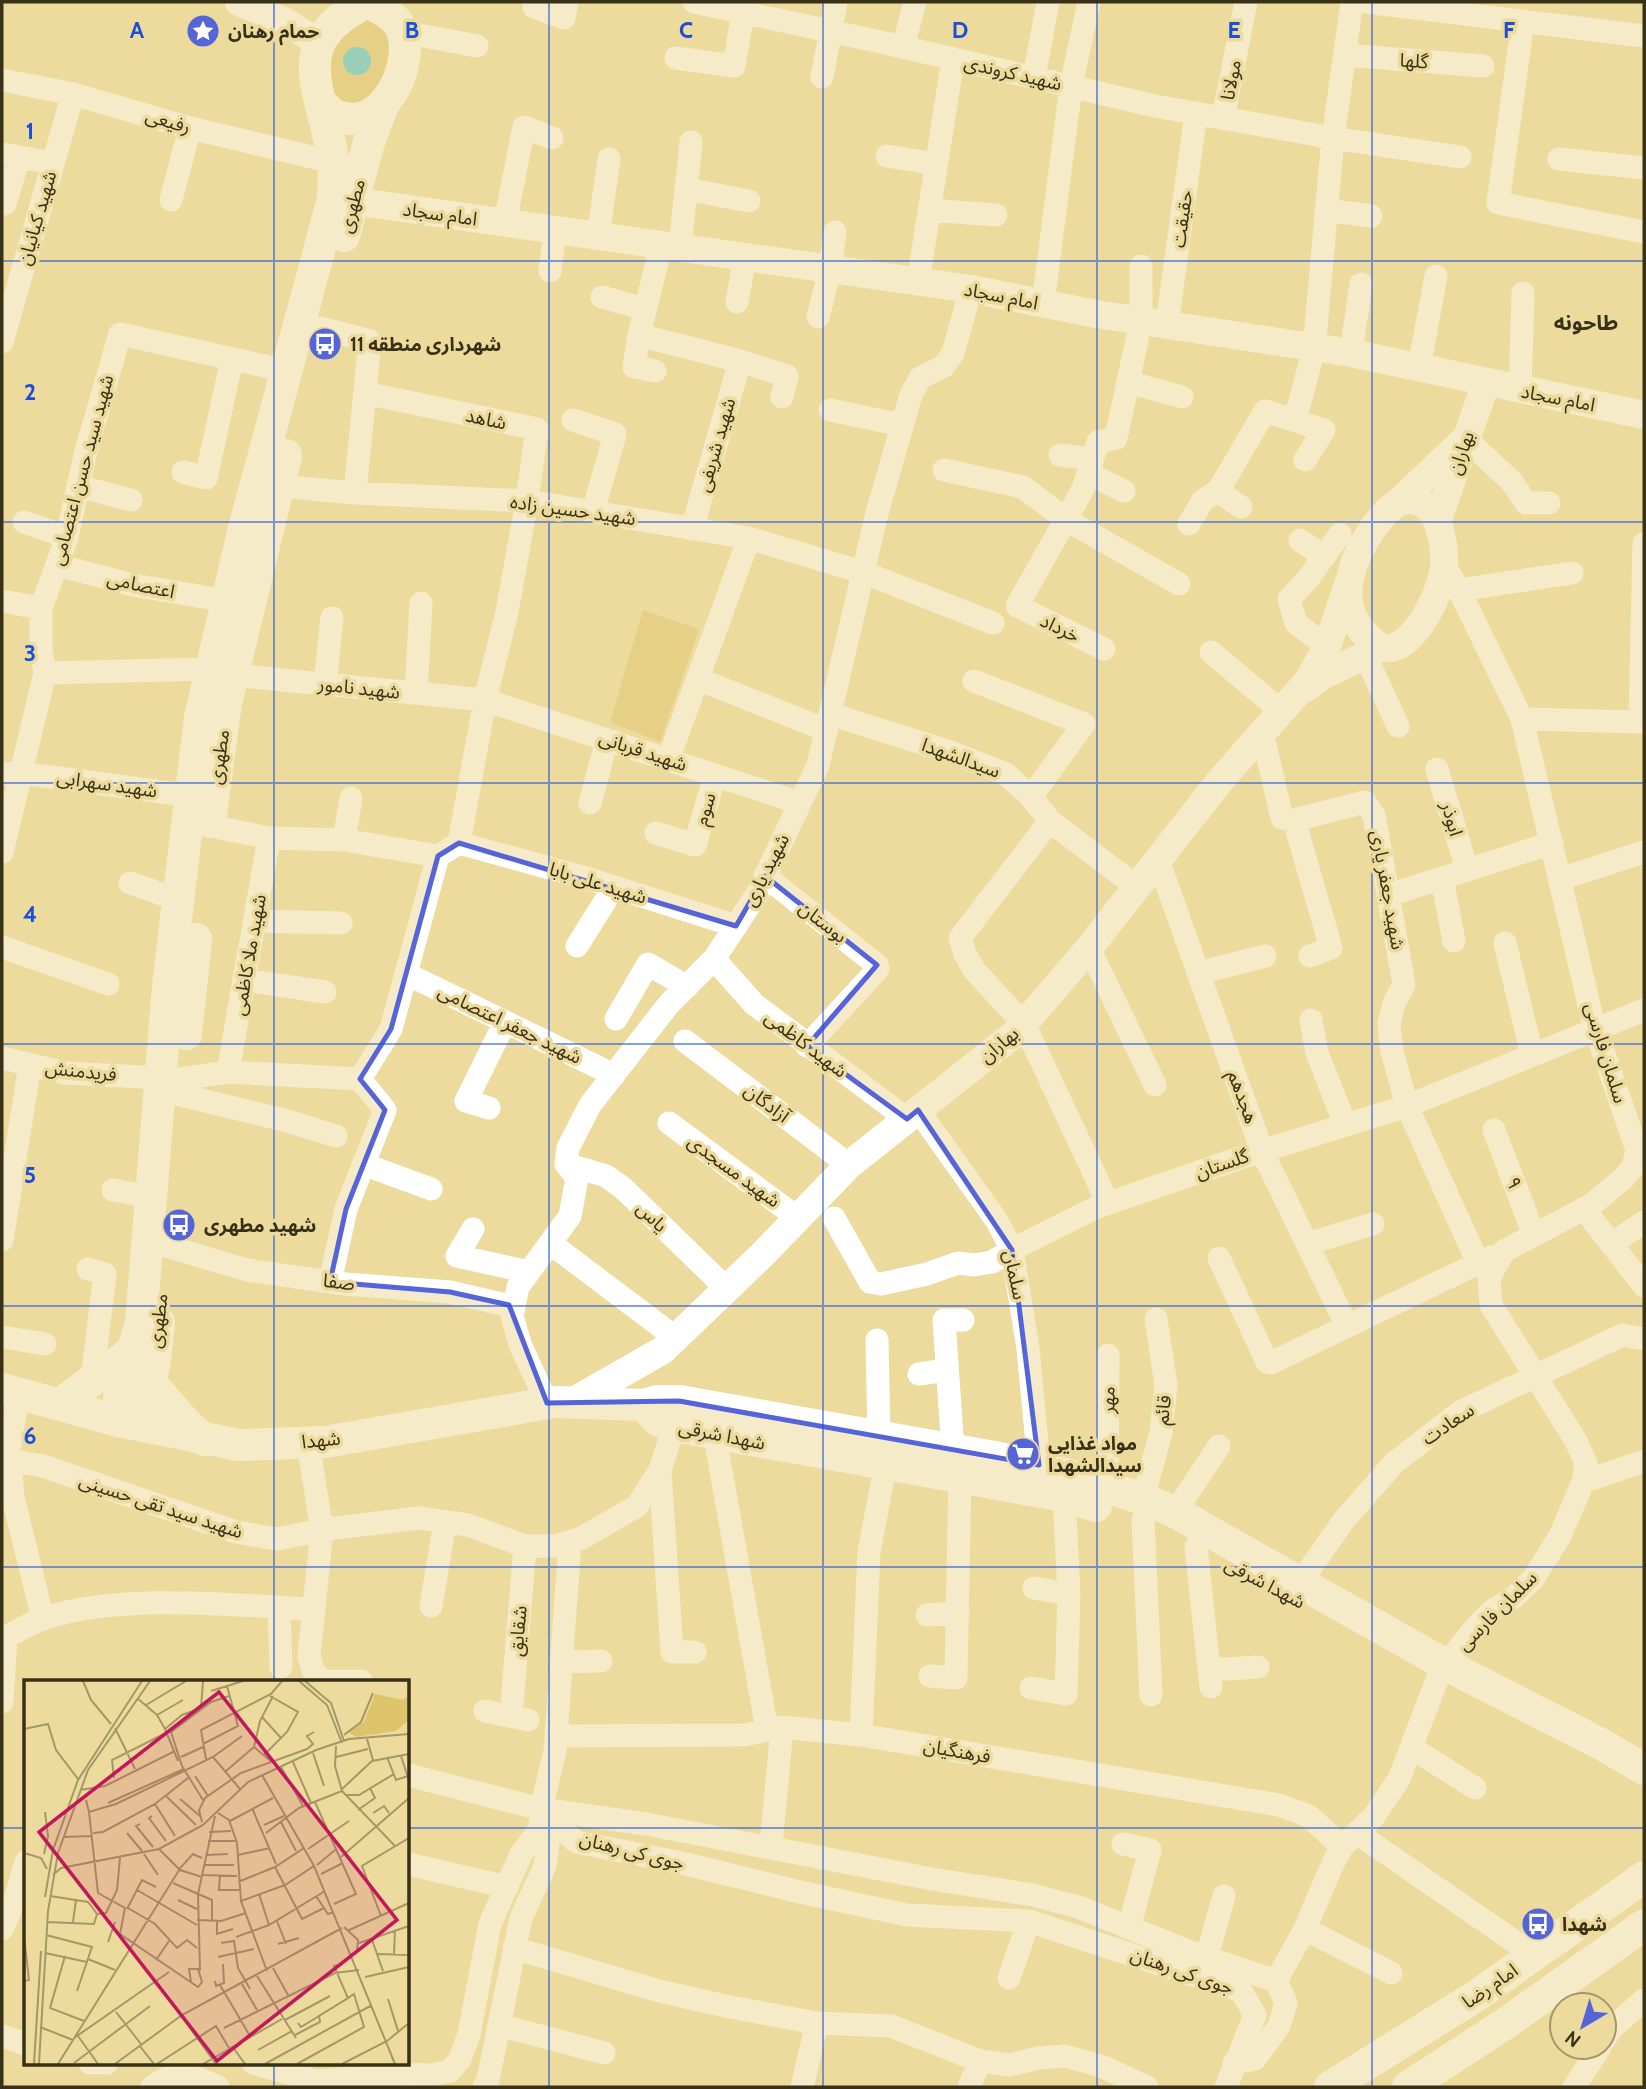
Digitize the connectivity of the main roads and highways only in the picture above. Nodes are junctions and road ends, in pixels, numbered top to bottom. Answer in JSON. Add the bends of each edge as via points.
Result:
{"nodes":[{"id":1,"x":367,"y":2,"type":"edge"},
{"id":2,"x":406,"y":17,"type":"edge"},
{"id":3,"x":320,"y":102,"type":"junction"},
{"id":4,"x":384,"y":103,"type":"junction"},
{"id":5,"x":343,"y":200,"type":"junction"},
{"id":6,"x":222,"y":672,"type":"junction"},
{"id":7,"x":174,"y":1084,"type":"junction"},
{"id":8,"x":134,"y":1350,"type":"junction"},
{"id":9,"x":150,"y":1382,"type":"junction"},
{"id":10,"x":10,"y":1391,"type":"edge"},
{"id":11,"x":60,"y":1404,"type":"junction"},
{"id":12,"x":644,"y":1405,"type":"junction"},
{"id":13,"x":123,"y":1422,"type":"junction"},
{"id":14,"x":204,"y":1440,"type":"junction"},
{"id":15,"x":882,"y":1450,"type":"junction"},
{"id":16,"x":956,"y":1464,"type":"junction"},
{"id":17,"x":1143,"y":1510,"type":"junction"},
{"id":18,"x":1442,"y":1671,"type":"junction"},
{"id":19,"x":1584,"y":1743,"type":"junction"},
{"id":20,"x":1644,"y":1769,"type":"edge"},
{"id":21,"x":1644,"y":1788,"type":"edge"},
{"id":22,"x":1640,"y":1878,"type":"edge"},
{"id":23,"x":1643,"y":1927,"type":"edge"},
{"id":24,"x":1342,"y":2084,"type":"edge"},
{"id":25,"x":1408,"y":2087,"type":"edge"}],
"edges":[{"from":1,"to":2,"type":"main road"},
{"from":1,"to":3,"type":"main road","via":[[338,18],[319,43],[314,81]]},
{"from":2,"to":4,"type":"main road","via":[[401,72]]},
{"from":3,"to":4,"type":"main road","via":[[335,116],[353,119],[369,116]]},
{"from":3,"to":5,"type":"main road","name":"مطهری"},
{"from":4,"to":5,"type":"main road","name":"مطهری"},
{"from":5,"to":6,"type":"main road","name":"مطهری","via":[[320,328]]},
{"from":5,"to":6,"type":"main road","name":"مطهری","via":[[287,371],[243,531],[227,601]]},
{"from":6,"to":7,"type":"main road","name":"مطهری","via":[[226,704]]},
{"from":6,"to":7,"type":"main road","name":"مطهری","via":[[200,717],[169,986]]},
{"from":7,"to":8,"type":"main road","name":"مطهری","via":[[151,1197],[141,1322]]},
{"from":7,"to":9,"type":"main road","name":"مطهری","via":[[166,1246]]},
{"from":8,"to":11,"type":"main road"},
{"from":8,"to":13,"type":"main road","name":"مطهری","via":[[119,1397]]},
{"from":9,"to":13,"type":"main road","name":"مطهری","via":[[144,1401]]},
{"from":9,"to":14,"type":"main road"},
{"from":10,"to":11,"type":"main road","name":"شهدا"},
{"from":11,"to":13,"type":"main road","name":"شهدا"},
{"from":12,"to":14,"type":"main road","name":"شهدا","via":[[559,1403],[326,1442],[239,1445]]},
{"from":12,"to":15,"type":"main road","name":"شهدا شرقی","via":[[679,1401]]},
{"from":12,"to":15,"type":"main road","name":"شهدا شرقی","via":[[657,1420],[719,1436]]},
{"from":13,"to":14,"type":"main road","name":"شهدا"},
{"from":15,"to":16,"type":"main road","name":"شهدا شرقی"},
{"from":16,"to":17,"type":"main road","name":"شهدا شرقی","via":[[1064,1496]]},
{"from":16,"to":17,"type":"main road","name":"شهدا شرقی","via":[[1039,1465],[1107,1488]]},
{"from":17,"to":18,"type":"main road","name":"شهدا شرقی","via":[[1196,1547]]},
{"from":17,"to":18,"type":"main road","name":"شهدا شرقی","via":[[1175,1512]]},
{"from":18,"to":19,"type":"main road","name":"شهدا شرقی"},
{"from":19,"to":20,"type":"main road","name":"شهدا شرقی"},
{"from":19,"to":21,"type":"main road","name":"شهدا شرقی"},
{"from":22,"to":24,"type":"main road","name":"امام رضا","via":[[1476,1996]]},
{"from":23,"to":25,"type":"main road","name":"امام رضا"}]}
